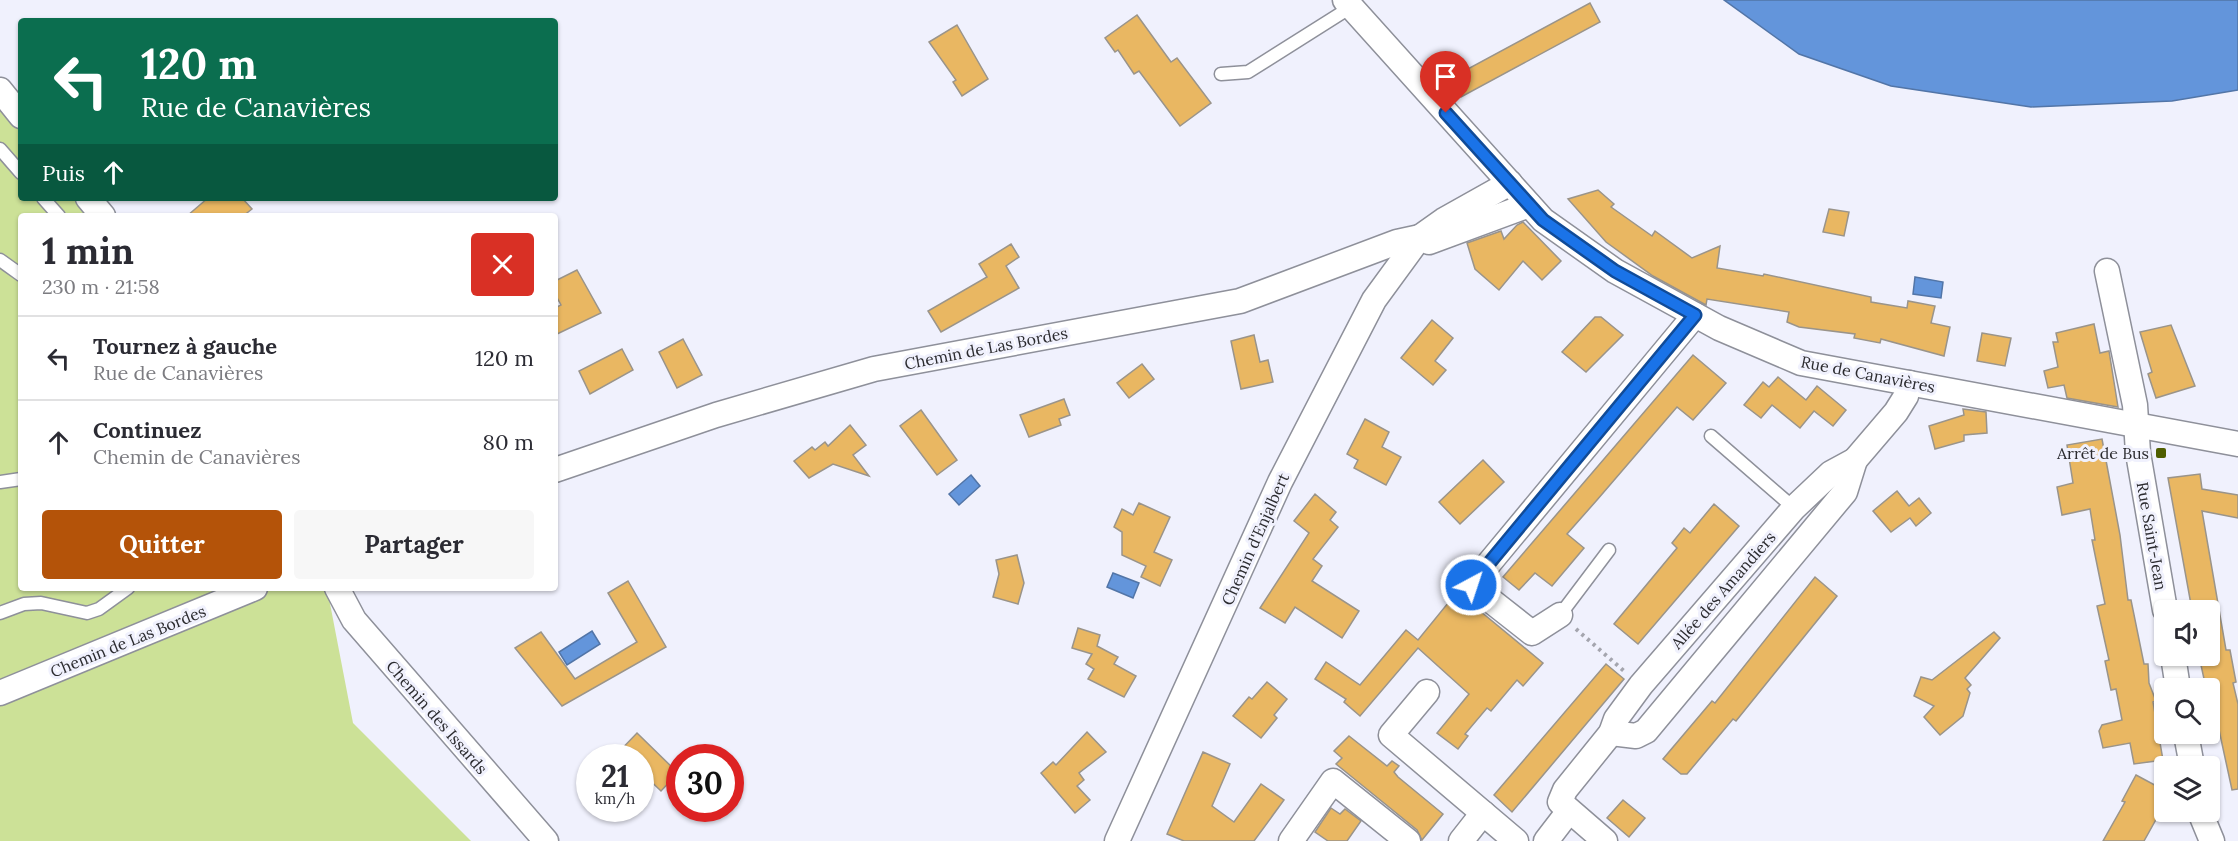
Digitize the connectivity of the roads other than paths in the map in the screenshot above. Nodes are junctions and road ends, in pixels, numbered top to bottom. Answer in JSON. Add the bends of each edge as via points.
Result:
{"nodes":[{"id":1,"x":1348,"y":3,"type":"edge"},
{"id":2,"x":1221,"y":74,"type":"dead end"},
{"id":3,"x":0,"y":90,"type":"edge"},
{"id":4,"x":18,"y":112,"type":"edge"},
{"id":5,"x":0,"y":149,"type":"edge"},
{"id":6,"x":18,"y":170,"type":"edge"},
{"id":7,"x":1510,"y":183,"type":"junction"},
{"id":8,"x":46,"y":201,"type":"edge"},
{"id":9,"x":90,"y":201,"type":"edge"},
{"id":10,"x":1529,"y":205,"type":"junction"},
{"id":11,"x":56,"y":213,"type":"edge"},
{"id":12,"x":100,"y":213,"type":"edge"},
{"id":13,"x":1416,"y":243,"type":"junction"},
{"id":14,"x":0,"y":260,"type":"edge"},
{"id":15,"x":2107,"y":270,"type":"dead end"},
{"id":16,"x":18,"y":273,"type":"edge"},
{"id":17,"x":1695,"y":315,"type":"junction"},
{"id":18,"x":1909,"y":383,"type":"junction"},
{"id":19,"x":2136,"y":425,"type":"junction"},
{"id":20,"x":1711,"y":436,"type":"dead end"},
{"id":21,"x":2238,"y":444,"type":"edge"},
{"id":22,"x":1855,"y":460,"type":"junction"},
{"id":23,"x":558,"y":469,"type":"edge"},
{"id":24,"x":18,"y":479,"type":"edge"},
{"id":25,"x":0,"y":482,"type":"edge"},
{"id":26,"x":1794,"y":508,"type":"junction"},
{"id":27,"x":1819,"y":524,"type":"junction"},
{"id":28,"x":1609,"y":550,"type":"dead end"},
{"id":29,"x":124,"y":591,"type":"edge"},
{"id":30,"x":248,"y":591,"type":"edge"},
{"id":31,"x":339,"y":591,"type":"edge"},
{"id":32,"x":2163,"y":600,"type":"edge"},
{"id":33,"x":0,"y":613,"type":"edge"},
{"id":34,"x":1560,"y":615,"type":"joint"},
{"id":35,"x":1427,"y":692,"type":"dead end"},
{"id":36,"x":0,"y":693,"type":"edge"},
{"id":37,"x":1611,"y":733,"type":"junction"},
{"id":38,"x":1569,"y":811,"type":"junction"},
{"id":39,"x":1483,"y":813,"type":"junction"},
{"id":40,"x":546,"y":841,"type":"edge"},
{"id":41,"x":1117,"y":841,"type":"edge"},
{"id":42,"x":1291,"y":841,"type":"edge"},
{"id":43,"x":1408,"y":841,"type":"edge"},
{"id":44,"x":1461,"y":841,"type":"edge"},
{"id":45,"x":1516,"y":841,"type":"edge"},
{"id":46,"x":1546,"y":841,"type":"edge"},
{"id":47,"x":1605,"y":841,"type":"edge"}],
"edges":[{"from":1,"to":2,"type":"lane","via":[[1248,72]]},
{"from":1,"to":7,"type":"street","name":"Rue de Canavières"},
{"from":3,"to":4,"type":"street"},
{"from":5,"to":6,"type":"lane"},
{"from":7,"to":10,"type":"street","name":"Rue de Canavières"},
{"from":7,"to":13,"type":"street","name":"Chemin d'Enjalbert","via":[[1444,220]]},
{"from":8,"to":11,"type":"lane"},
{"from":9,"to":12,"type":"street"},
{"from":10,"to":13,"type":"street"},
{"from":10,"to":17,"type":"street","name":"Rue de Canavières","via":[[1543,220],[1615,271]]},
{"from":13,"to":23,"type":"street","name":"Chemin de Las Bordes","via":[[1397,242],[1240,301],[874,369],[716,415]]},
{"from":13,"to":41,"type":"street","name":"Chemin d'Enjalbert","via":[[1374,300],[1280,482]]},
{"from":14,"to":16,"type":"lane"},
{"from":15,"to":19,"type":"street","name":"Rue Saint-Jean"},
{"from":17,"to":18,"type":"street","name":"Rue de Canavières","via":[[1801,363]]},
{"from":17,"to":34,"type":"street","via":[[1471,585],[1532,633]]},
{"from":18,"to":19,"type":"street","name":"Rue de Canavières"},
{"from":18,"to":22,"type":"street","name":"Allée des Amandiers","via":[[1896,412]]},
{"from":19,"to":21,"type":"street","name":"Rue de Canavières"},
{"from":19,"to":32,"type":"street","name":"Rue Saint-Jean"},
{"from":20,"to":26,"type":"lane"},
{"from":22,"to":26,"type":"street","name":"Allée des Amandiers","via":[[1831,473]]},
{"from":22,"to":27,"type":"street","via":[[1845,492]]},
{"from":24,"to":25,"type":"lane"},
{"from":26,"to":27,"type":"street"},
{"from":26,"to":37,"type":"street","name":"Allée des Amandiers","via":[[1641,685],[1616,719]]},
{"from":27,"to":37,"type":"street","via":[[1646,731],[1636,736]]},
{"from":28,"to":34,"type":"lane"},
{"from":29,"to":33,"type":"lane","via":[[87,613],[41,603],[24,604]]},
{"from":30,"to":36,"type":"street","name":"Chemin de Las Bordes"},
{"from":31,"to":40,"type":"street","name":"Chemin des Issards","via":[[354,620]]},
{"from":35,"to":39,"type":"street","via":[[1391,735]]},
{"from":37,"to":38,"type":"street","name":"Allée des Amandiers","via":[[1565,790],[1560,802]]},
{"from":38,"to":46,"type":"street"},
{"from":38,"to":47,"type":"street"},
{"from":39,"to":44,"type":"street"},
{"from":39,"to":45,"type":"street"},
{"from":42,"to":43,"type":"street","via":[[1334,781]]}]}
